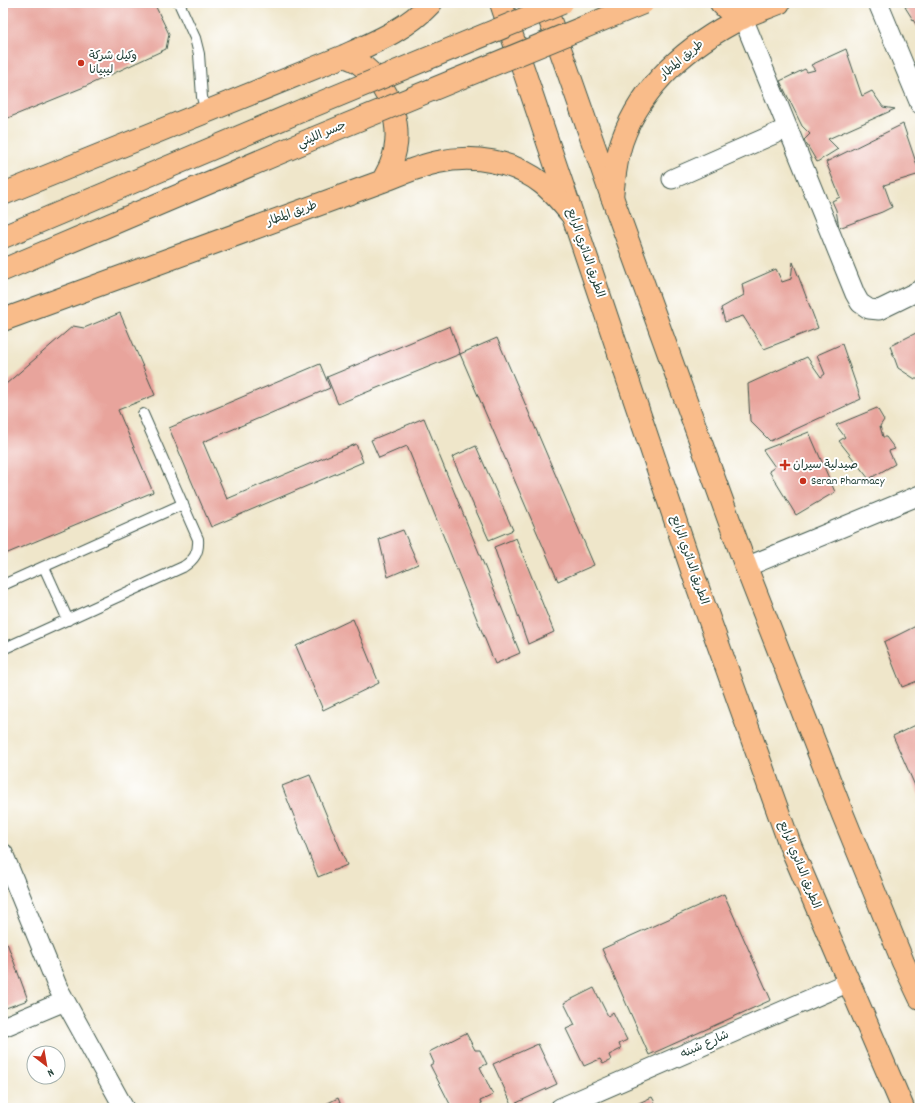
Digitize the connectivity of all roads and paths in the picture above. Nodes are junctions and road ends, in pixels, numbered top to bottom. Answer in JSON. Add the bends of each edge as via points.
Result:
{"nodes":[{"id":1,"x":179,"y":3,"type":"edge"},
{"id":2,"x":431,"y":3,"type":"edge"},
{"id":3,"x":501,"y":3,"type":"edge"},
{"id":4,"x":544,"y":3,"type":"edge"},
{"id":5,"x":562,"y":3,"type":"edge"},
{"id":6,"x":643,"y":3,"type":"edge"},
{"id":7,"x":721,"y":3,"type":"edge"},
{"id":8,"x":779,"y":3,"type":"edge"},
{"id":9,"x":878,"y":3,"type":"edge"},
{"id":10,"x":743,"y":18,"type":"junction"},
{"id":11,"x":344,"y":56,"type":"junction"},
{"id":12,"x":920,"y":104,"type":"edge"},
{"id":13,"x":206,"y":112,"type":"junction"},
{"id":14,"x":788,"y":128,"type":"junction"},
{"id":15,"x":672,"y":179,"type":"dead end"},
{"id":16,"x":382,"y":181,"type":"junction"},
{"id":17,"x":3,"y":194,"type":"edge"},
{"id":18,"x":612,"y":197,"type":"junction"},
{"id":19,"x":572,"y":215,"type":"junction"},
{"id":20,"x":3,"y":237,"type":"edge"},
{"id":21,"x":3,"y":270,"type":"edge"},
{"id":22,"x":920,"y":290,"type":"edge"},
{"id":23,"x":3,"y":320,"type":"edge"},
{"id":24,"x":143,"y":414,"type":"dead end"},
{"id":25,"x":920,"y":495,"type":"edge"},
{"id":26,"x":183,"y":504,"type":"junction"},
{"id":27,"x":44,"y":567,"type":"junction"},
{"id":28,"x":746,"y":567,"type":"junction"},
{"id":29,"x":3,"y":585,"type":"edge"},
{"id":30,"x":68,"y":620,"type":"junction"},
{"id":31,"x":3,"y":649,"type":"edge"},
{"id":32,"x":3,"y":853,"type":"edge"},
{"id":33,"x":849,"y":982,"type":"junction"},
{"id":34,"x":920,"y":998,"type":"edge"},
{"id":35,"x":65,"y":1001,"type":"junction"},
{"id":36,"x":3,"y":1027,"type":"edge"},
{"id":37,"x":903,"y":1107,"type":"edge"},
{"id":38,"x":124,"y":1108,"type":"edge"},
{"id":39,"x":560,"y":1108,"type":"edge"}],
"edges":[{"from":1,"to":13,"type":"lane","via":[[195,38]]},
{"from":2,"to":11,"type":"main road","via":[[408,24]]},
{"from":3,"to":19,"type":"main road","name":"الطريق الدائري الرابع"},
{"from":4,"to":18,"type":"main road"},
{"from":5,"to":20,"type":"main road","bridge":true},
{"from":6,"to":21,"type":"main road","name":"جسر الليثي","bridge":true},
{"from":7,"to":10,"type":"main road"},
{"from":8,"to":10,"type":"main road","name":"طريق المطار"},
{"from":9,"to":12,"type":"street"},
{"from":10,"to":14,"type":"street"},
{"from":10,"to":18,"type":"main road","name":"طريق المطار","via":[[691,49],[669,68],[650,90],[634,114],[622,140]]},
{"from":11,"to":13,"type":"main road"},
{"from":11,"to":16,"type":"main road","via":[[360,63],[374,76],[385,91],[392,108],[396,126],[396,145],[391,164]]},
{"from":13,"to":17,"type":"main road"},
{"from":14,"to":15,"type":"street"},
{"from":14,"to":22,"type":"street","via":[[854,294],[860,303],[869,309],[879,310]]},
{"from":16,"to":19,"type":"main road","name":"طريق المطار","via":[[438,162],[482,159],[524,172],[542,183],[559,198]]},
{"from":16,"to":23,"type":"main road","name":"طريق المطار"},
{"from":18,"to":28,"type":"main road"},
{"from":19,"to":33,"type":"main road","name":"الطريق الدائري الرابع","via":[[698,588],[790,845]]},
{"from":24,"to":26,"type":"lane"},
{"from":25,"to":28,"type":"street"},
{"from":26,"to":27,"type":"lane"},
{"from":26,"to":30,"type":"lane","via":[[198,539],[196,555],[190,562]]},
{"from":27,"to":29,"type":"lane"},
{"from":27,"to":30,"type":"lane"},
{"from":28,"to":34,"type":"main road","via":[[843,815]]},
{"from":30,"to":31,"type":"lane"},
{"from":32,"to":35,"type":"street","via":[[51,973]]},
{"from":33,"to":37,"type":"main road","name":"الطريق الدائري الرابع"},
{"from":33,"to":39,"type":"street","name":"شارع شبنه"},
{"from":35,"to":36,"type":"street"},
{"from":35,"to":38,"type":"street"}]}
